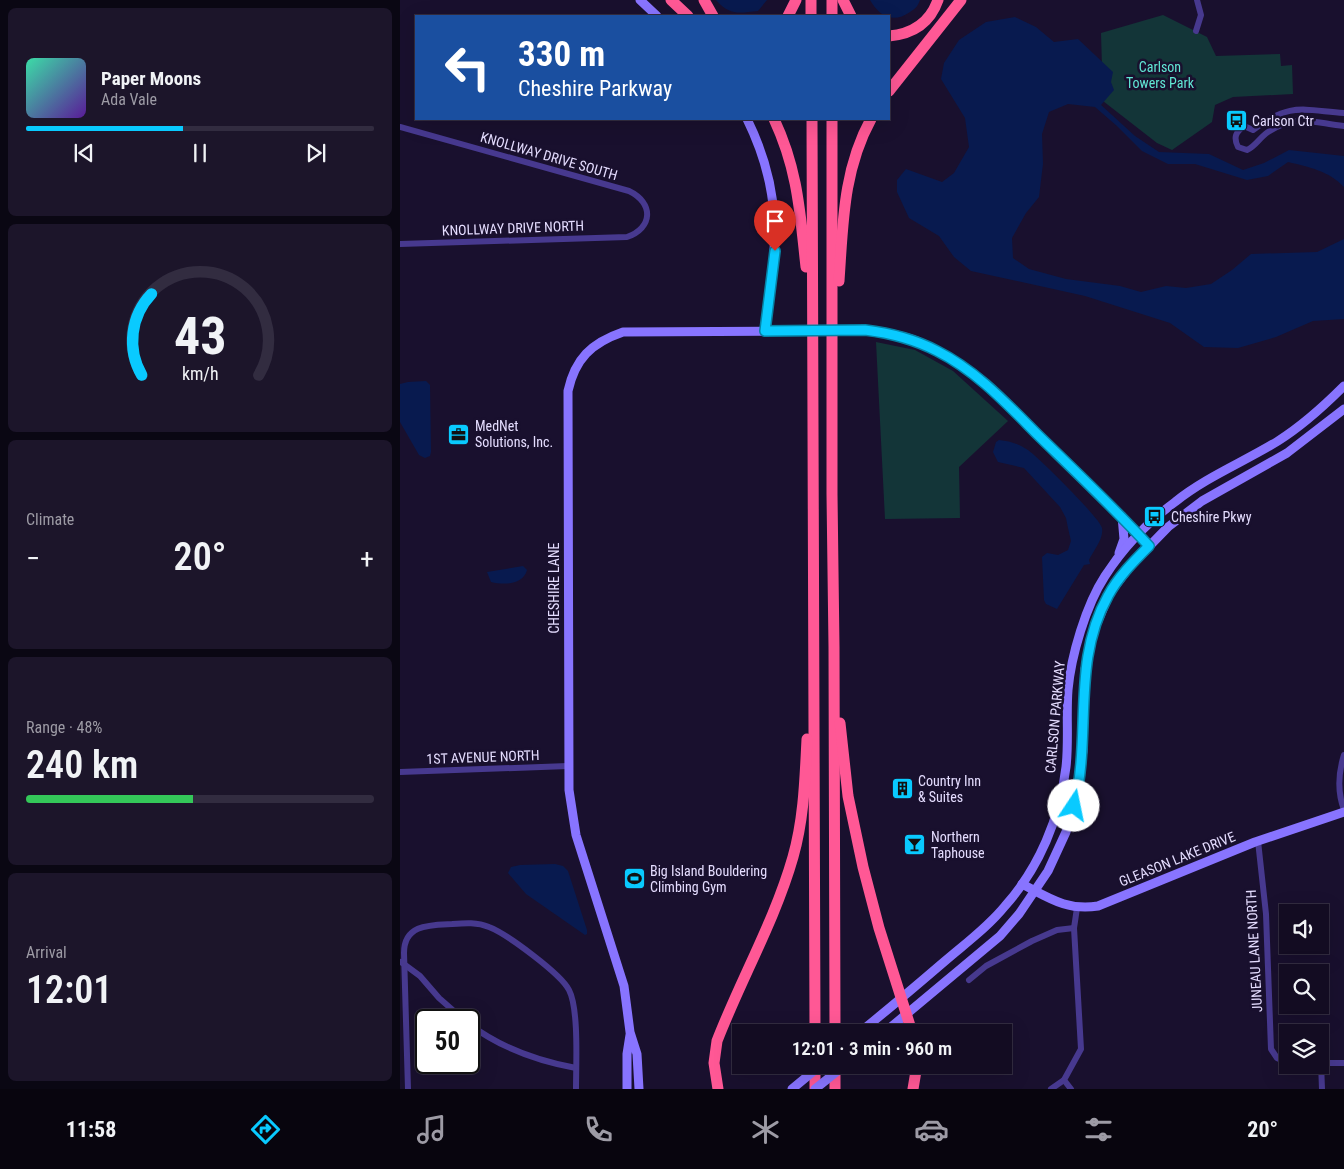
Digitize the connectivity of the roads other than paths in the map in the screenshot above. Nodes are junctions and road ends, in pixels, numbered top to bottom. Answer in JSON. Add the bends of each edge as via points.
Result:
{"nodes":[{"id":1,"x":640,"y":0,"type":"edge"},
{"id":2,"x":671,"y":0,"type":"edge"},
{"id":3,"x":704,"y":0,"type":"edge"},
{"id":4,"x":796,"y":0,"type":"edge"},
{"id":5,"x":810,"y":0,"type":"edge"},
{"id":6,"x":832,"y":0,"type":"edge"},
{"id":7,"x":843,"y":0,"type":"edge"},
{"id":8,"x":938,"y":0,"type":"edge"},
{"id":9,"x":961,"y":0,"type":"edge"},
{"id":10,"x":1197,"y":0,"type":"edge"},
{"id":11,"x":656,"y":15,"type":"edge"},
{"id":12,"x":687,"y":15,"type":"edge"},
{"id":13,"x":712,"y":15,"type":"edge"},
{"id":14,"x":788,"y":15,"type":"edge"},
{"id":15,"x":811,"y":15,"type":"edge"},
{"id":16,"x":832,"y":15,"type":"edge"},
{"id":17,"x":850,"y":15,"type":"edge"},
{"id":18,"x":1196,"y":31,"type":"dead end"},
{"id":19,"x":890,"y":36,"type":"edge"},
{"id":20,"x":890,"y":90,"type":"edge"},
{"id":21,"x":1344,"y":113,"type":"edge"},
{"id":22,"x":747,"y":120,"type":"edge"},
{"id":23,"x":774,"y":120,"type":"edge"},
{"id":24,"x":812,"y":120,"type":"edge"},
{"id":25,"x":832,"y":120,"type":"edge"},
{"id":26,"x":870,"y":120,"type":"edge"},
{"id":27,"x":1344,"y":126,"type":"edge"},
{"id":28,"x":400,"y":127,"type":"edge"},
{"id":29,"x":1253,"y":130,"type":"junction"},
{"id":30,"x":1260,"y":138,"type":"junction"},
{"id":31,"x":627,"y":237,"type":"joint"},
{"id":32,"x":400,"y":244,"type":"edge"},
{"id":33,"x":833,"y":312,"type":"junction"},
{"id":34,"x":811,"y":320,"type":"junction"},
{"id":35,"x":765,"y":331,"type":"junction"},
{"id":36,"x":1344,"y":386,"type":"edge"},
{"id":37,"x":1344,"y":409,"type":"edge"},
{"id":38,"x":1122,"y":516,"type":"junction"},
{"id":39,"x":1138,"y":534,"type":"junction"},
{"id":40,"x":1149,"y":546,"type":"junction"},
{"id":41,"x":1118,"y":559,"type":"junction"},
{"id":42,"x":834,"y":646,"type":"junction"},
{"id":43,"x":812,"y":650,"type":"junction"},
{"id":44,"x":1344,"y":755,"type":"edge"},
{"id":45,"x":568,"y":766,"type":"junction"},
{"id":46,"x":400,"y":772,"type":"edge"},
{"id":47,"x":1344,"y":811,"type":"edge"},
{"id":48,"x":1258,"y":841,"type":"junction"},
{"id":49,"x":1022,"y":884,"type":"junction"},
{"id":50,"x":1035,"y":891,"type":"junction"},
{"id":51,"x":1076,"y":908,"type":"junction"},
{"id":52,"x":1074,"y":928,"type":"junction"},
{"id":53,"x":402,"y":962,"type":"edge"},
{"id":54,"x":969,"y":980,"type":"dead end"},
{"id":55,"x":902,"y":998,"type":"junction"},
{"id":56,"x":452,"y":1009,"type":"edge"},
{"id":57,"x":907,"y":1015,"type":"junction"},
{"id":58,"x":815,"y":1024,"type":"edge"},
{"id":59,"x":835,"y":1024,"type":"edge"},
{"id":60,"x":870,"y":1024,"type":"edge"},
{"id":61,"x":895,"y":1024,"type":"edge"},
{"id":62,"x":910,"y":1024,"type":"edge"},
{"id":63,"x":480,"y":1031,"type":"edge"},
{"id":64,"x":630,"y":1032,"type":"junction"},
{"id":65,"x":1279,"y":1059,"type":"edge"},
{"id":66,"x":1329,"y":1063,"type":"edge"},
{"id":67,"x":1344,"y":1063,"type":"edge"},
{"id":68,"x":576,"y":1068,"type":"junction"},
{"id":69,"x":810,"y":1074,"type":"edge"},
{"id":70,"x":815,"y":1074,"type":"edge"},
{"id":71,"x":834,"y":1074,"type":"edge"},
{"id":72,"x":835,"y":1074,"type":"edge"},
{"id":73,"x":916,"y":1074,"type":"edge"},
{"id":74,"x":1321,"y":1074,"type":"edge"},
{"id":75,"x":1064,"y":1080,"type":"junction"},
{"id":76,"x":408,"y":1089,"type":"edge"},
{"id":77,"x":576,"y":1089,"type":"edge"},
{"id":78,"x":627,"y":1089,"type":"edge"},
{"id":79,"x":639,"y":1089,"type":"edge"},
{"id":80,"x":718,"y":1089,"type":"edge"},
{"id":81,"x":792,"y":1089,"type":"edge"},
{"id":82,"x":815,"y":1089,"type":"edge"},
{"id":83,"x":835,"y":1089,"type":"edge"},
{"id":84,"x":913,"y":1089,"type":"edge"},
{"id":85,"x":1051,"y":1089,"type":"edge"},
{"id":86,"x":1072,"y":1089,"type":"edge"},
{"id":87,"x":1322,"y":1089,"type":"edge"}],
"edges":[{"from":1,"to":11,"type":"main road"},
{"from":2,"to":12,"type":"highway"},
{"from":3,"to":13,"type":"highway"},
{"from":4,"to":14,"type":"highway"},
{"from":5,"to":15,"type":"highway"},
{"from":6,"to":16,"type":"highway"},
{"from":7,"to":17,"type":"highway"},
{"from":8,"to":19,"type":"highway","via":[[917,28]]},
{"from":9,"to":20,"type":"highway"},
{"from":10,"to":18,"type":"street","via":[[1201,15]]},
{"from":21,"to":29,"type":"street","via":[[1304,108],[1292,110],[1279,113]]},
{"from":22,"to":35,"type":"main road","via":[[765,162],[774,203],[775,251]]},
{"from":23,"to":34,"type":"highway","via":[[794,175]]},
{"from":24,"to":34,"type":"highway"},
{"from":25,"to":33,"type":"highway"},
{"from":26,"to":33,"type":"highway","via":[[851,168]]},
{"from":27,"to":30,"type":"street","via":[[1297,120]]},
{"from":28,"to":31,"type":"street","name":"KNOLLWAY DRIVE SOUTH","via":[[629,191],[642,200],[647,215],[642,228]]},
{"from":29,"to":30,"type":"street"},
{"from":29,"to":30,"type":"street","via":[[1244,126],[1238,131],[1235,136],[1238,147],[1247,150]]},
{"from":31,"to":32,"type":"street","name":"KNOLLWAY DRIVE NORTH"},
{"from":33,"to":42,"type":"highway"},
{"from":34,"to":43,"type":"highway"},
{"from":35,"to":38,"type":"main road","name":"CHESHIRE LANE","bridge":true,"via":[[880,332],[922,343],[954,360],[990,388]]},
{"from":35,"to":45,"type":"main road","name":"CHESHIRE LANE","via":[[623,332],[590,349],[576,368],[567,406]]},
{"from":36,"to":39,"type":"main road","name":"CARLSON PARKWAY","via":[[1295,429],[1175,501]]},
{"from":37,"to":40,"type":"main road","name":"CARLSON PARKWAY","via":[[1287,453],[1190,510]]},
{"from":38,"to":39,"type":"main road","name":"CHESHIRE LANE"},
{"from":38,"to":41,"type":"main road","via":[[1124,539]]},
{"from":39,"to":40,"type":"main road","name":"CHESHIRE LANE"},
{"from":39,"to":41,"type":"main road","name":"CARLSON PARKWAY"},
{"from":40,"to":50,"type":"main road","name":"CARLSON PARKWAY","via":[[1109,595],[1092,635],[1085,669],[1083,751],[1077,794],[1062,843]]},
{"from":41,"to":49,"type":"main road","name":"CARLSON PARKWAY","via":[[1096,592],[1078,639],[1068,688],[1068,743],[1062,792],[1050,833]]},
{"from":42,"to":55,"type":"highway","via":[[848,796],[872,903]]},
{"from":42,"to":59,"type":"highway"},
{"from":43,"to":58,"type":"highway"},
{"from":43,"to":80,"type":"highway","via":[[798,836],[782,889],[718,1041],[714,1063]]},
{"from":44,"to":47,"type":"street","via":[[1338,778]]},
{"from":45,"to":46,"type":"street","name":"1ST AVENUE NORTH"},
{"from":45,"to":64,"type":"main road","name":"CHESHIRE LANE","via":[[576,835],[624,986]]},
{"from":47,"to":48,"type":"main road","name":"GLEASON LAKE DRIVE"},
{"from":48,"to":51,"type":"main road","name":"GLEASON LAKE DRIVE","via":[[1098,906]]},
{"from":48,"to":65,"type":"street","name":"JUNEAU LANE NORTH","via":[[1266,914],[1271,1049]]},
{"from":49,"to":50,"type":"main road","name":"GLEASON LAKE DRIVE"},
{"from":49,"to":55,"type":"main road","name":"CARLSON PARKWAY","via":[[991,921]]},
{"from":50,"to":51,"type":"main road","name":"GLEASON LAKE DRIVE"},
{"from":50,"to":57,"type":"main road","name":"CARLSON PARKWAY","via":[[1000,936]]},
{"from":51,"to":52,"type":"street"},
{"from":52,"to":54,"type":"street","via":[[1057,930],[1032,941],[986,966]]},
{"from":52,"to":75,"type":"street","via":[[1081,1049]]},
{"from":53,"to":56,"type":"street"},
{"from":53,"to":68,"type":"street","via":[[408,937],[426,925],[470,923],[500,932],[553,970],[566,984],[574,1006]]},
{"from":53,"to":76,"type":"street"},
{"from":55,"to":57,"type":"highway"},
{"from":55,"to":60,"type":"main road","name":"CARLSON PARKWAY"},
{"from":57,"to":61,"type":"main road","name":"CARLSON PARKWAY"},
{"from":57,"to":62,"type":"highway"},
{"from":63,"to":68,"type":"street","via":[[521,1053]]},
{"from":64,"to":78,"type":"main road","name":"CHESHIRE LANE"},
{"from":64,"to":79,"type":"main road","name":"CHESHIRE LANE","via":[[637,1054]]},
{"from":66,"to":67,"type":"street"},
{"from":68,"to":77,"type":"street"},
{"from":69,"to":81,"type":"main road","bridge":true},
{"from":70,"to":82,"type":"highway"},
{"from":71,"to":82,"type":"main road","bridge":true},
{"from":72,"to":83,"type":"highway"},
{"from":73,"to":84,"type":"highway"},
{"from":74,"to":87,"type":"street"},
{"from":75,"to":85,"type":"street"},
{"from":75,"to":86,"type":"street"}]}
